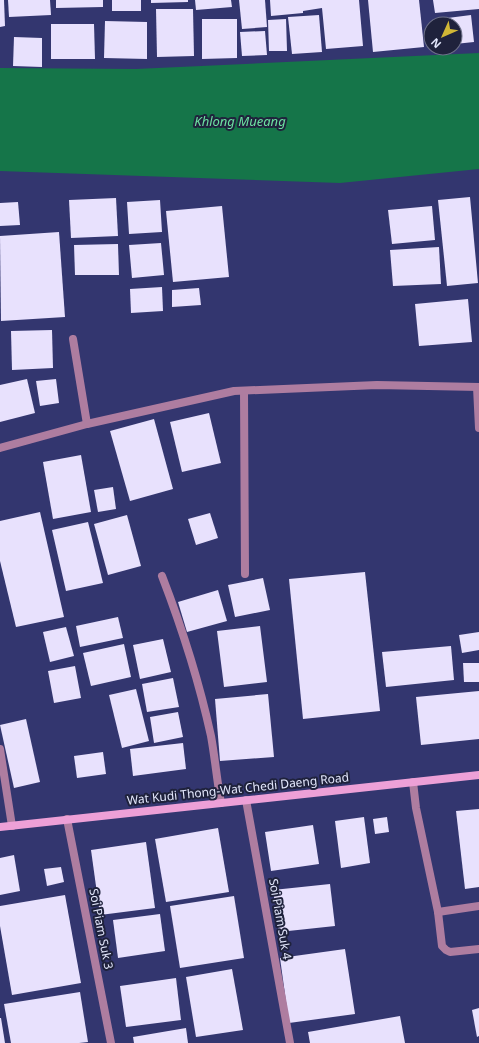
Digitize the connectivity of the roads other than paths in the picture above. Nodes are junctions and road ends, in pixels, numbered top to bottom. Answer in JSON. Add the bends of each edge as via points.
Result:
{"nodes":[{"id":1,"x":73,"y":339,"type":"dead end"},
{"id":2,"x":478,"y":387,"type":"edge"},
{"id":3,"x":244,"y":391,"type":"junction"},
{"id":4,"x":87,"y":424,"type":"junction"},
{"id":5,"x":479,"y":428,"type":"edge"},
{"id":6,"x":0,"y":448,"type":"edge"},
{"id":7,"x":245,"y":574,"type":"dead end"},
{"id":8,"x":162,"y":576,"type":"dead end"},
{"id":9,"x":0,"y":749,"type":"edge"},
{"id":10,"x":479,"y":776,"type":"edge"},
{"id":11,"x":413,"y":782,"type":"junction"},
{"id":12,"x":246,"y":800,"type":"junction"},
{"id":13,"x":221,"y":803,"type":"junction"},
{"id":14,"x":67,"y":819,"type":"junction"},
{"id":15,"x":12,"y":826,"type":"junction"},
{"id":16,"x":0,"y":827,"type":"edge"},
{"id":17,"x":479,"y":906,"type":"edge"},
{"id":18,"x":438,"y":912,"type":"junction"},
{"id":19,"x":479,"y":949,"type":"edge"},
{"id":20,"x":111,"y":1043,"type":"edge"},
{"id":21,"x":290,"y":1043,"type":"edge"}],
"edges":[{"from":1,"to":4,"type":"street"},
{"from":2,"to":3,"type":"street","via":[[377,384]]},
{"from":2,"to":5,"type":"street"},
{"from":3,"to":4,"type":"street","via":[[234,391]]},
{"from":3,"to":7,"type":"street"},
{"from":4,"to":6,"type":"street"},
{"from":8,"to":13,"type":"street","via":[[179,620],[194,671],[211,737]]},
{"from":9,"to":15,"type":"street"},
{"from":10,"to":11,"type":"main road","name":"Wat Kudi Thong-Wat Chedi Daeng Road"},
{"from":11,"to":12,"type":"main road","name":"Wat Kudi Thong-Wat Chedi Daeng Road"},
{"from":11,"to":18,"type":"street"},
{"from":12,"to":13,"type":"main road","name":"Wat Kudi Thong-Wat Chedi Daeng Road"},
{"from":12,"to":21,"type":"street","name":"Soi Piam Suk 4"},
{"from":13,"to":14,"type":"main road","name":"Wat Kudi Thong-Wat Chedi Daeng Road"},
{"from":14,"to":15,"type":"main road","name":"Wat Kudi Thong-Wat Chedi Daeng Road"},
{"from":14,"to":20,"type":"street","name":"Soi Piam Suk 3"},
{"from":15,"to":16,"type":"main road","name":"Wat Kudi Thong-Wat Chedi Daeng Road"},
{"from":17,"to":18,"type":"street"},
{"from":18,"to":19,"type":"street","via":[[442,946],[446,950],[450,952]]}]}
